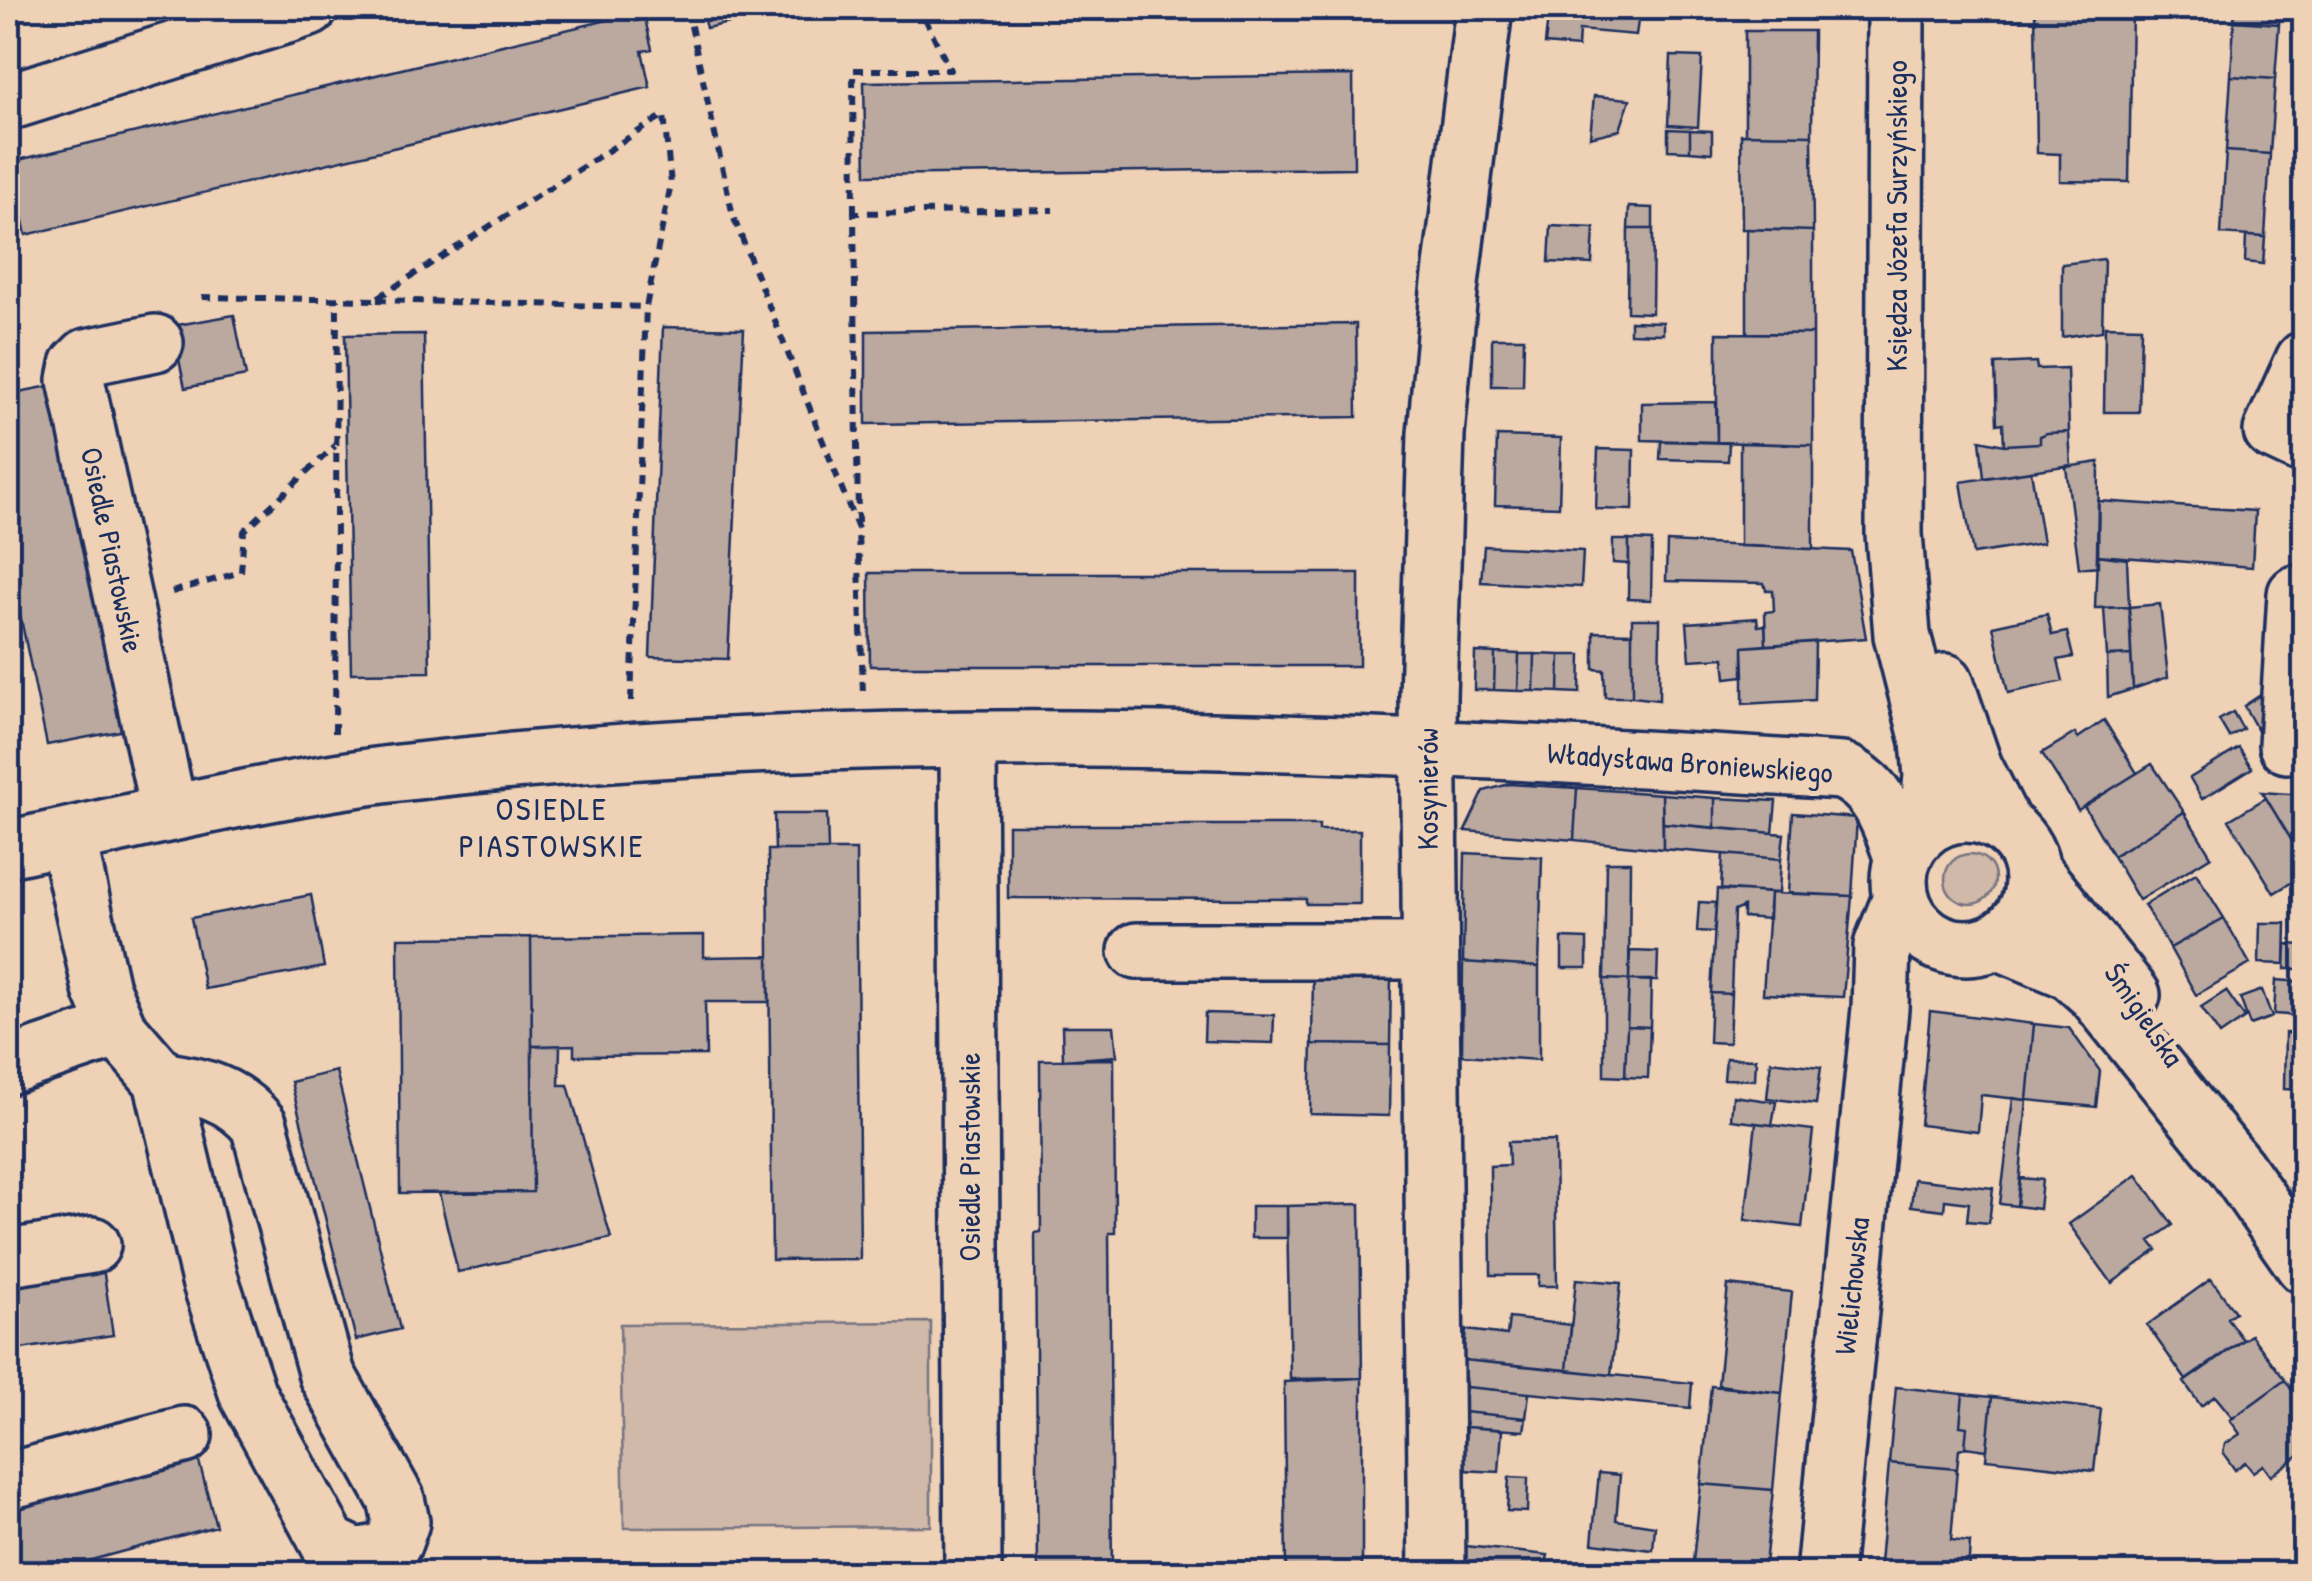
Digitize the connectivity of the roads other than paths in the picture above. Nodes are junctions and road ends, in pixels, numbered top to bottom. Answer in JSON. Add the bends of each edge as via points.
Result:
{"nodes":[{"id":1,"x":310,"y":8,"type":"edge"},
{"id":2,"x":1484,"y":8,"type":"edge"},
{"id":3,"x":1896,"y":8,"type":"edge"},
{"id":4,"x":8,"y":102,"type":"edge"},
{"id":5,"x":155,"y":343,"type":"dead end"},
{"id":6,"x":2304,"y":360,"type":"edge"},
{"id":7,"x":1897,"y":424,"type":"junction"},
{"id":8,"x":2304,"y":446,"type":"edge"},
{"id":9,"x":2304,"y":594,"type":"edge"},
{"id":10,"x":968,"y":741,"type":"junction"},
{"id":11,"x":2287,"y":744,"type":"dead end"},
{"id":12,"x":1427,"y":746,"type":"junction"},
{"id":13,"x":169,"y":813,"type":"junction"},
{"id":14,"x":2002,"y":824,"type":"junction"},
{"id":15,"x":67,"y":836,"type":"junction"},
{"id":16,"x":8,"y":848,"type":"edge"},
{"id":17,"x":1910,"y":861,"type":"junction"},
{"id":18,"x":2034,"y":873,"type":"junction"},
{"id":19,"x":1998,"y":941,"type":"junction"},
{"id":20,"x":1940,"y":943,"type":"junction"},
{"id":21,"x":1429,"y":951,"type":"junction"},
{"id":22,"x":1136,"y":952,"type":"dead end"},
{"id":23,"x":1880,"y":999,"type":"junction"},
{"id":24,"x":118,"y":1030,"type":"junction"},
{"id":25,"x":8,"y":1066,"type":"edge"},
{"id":26,"x":162,"y":1080,"type":"junction"},
{"id":27,"x":2237,"y":1169,"type":"junction"},
{"id":28,"x":92,"y":1246,"type":"dead end"},
{"id":29,"x":8,"y":1258,"type":"edge"},
{"id":30,"x":2304,"y":1265,"type":"edge"},
{"id":31,"x":184,"y":1435,"type":"dead end"},
{"id":32,"x":8,"y":1481,"type":"edge"},
{"id":33,"x":973,"y":1574,"type":"edge"},
{"id":34,"x":1437,"y":1574,"type":"edge"},
{"id":35,"x":1824,"y":1574,"type":"edge"}],
"edges":[{"from":1,"to":4,"type":"street"},
{"from":2,"to":12,"type":"street","name":"Kosynierów","via":[[1436,434]]},
{"from":3,"to":7,"type":"street","name":"Księdza Józefa Surzyńskiego"},
{"from":5,"to":13,"type":"street","name":"Osiedle Piastowskie","via":[[87,357],[76,380]]},
{"from":6,"to":8,"type":"street","via":[[2272,431]]},
{"from":7,"to":14,"type":"street","name":"Księdza Józefa Surzyńskiego","via":[[1936,646],[1974,767]]},
{"from":7,"to":17,"type":"street","name":"Księdza Józefa Surzyńskiego","via":[[1894,534],[1902,635],[1932,776]]},
{"from":9,"to":11,"type":"street","via":[[2296,594]]},
{"from":10,"to":12,"type":"street"},
{"from":10,"to":13,"type":"street","via":[[518,760],[392,774]]},
{"from":10,"to":33,"type":"street","name":"Osiedle Piastowskie"},
{"from":12,"to":17,"type":"street","name":"Władysława Broniewskiego","via":[[1842,771],[1859,778],[1884,806]]},
{"from":12,"to":21,"type":"street","name":"Kosynierów"},
{"from":13,"to":15,"type":"street"},
{"from":14,"to":17,"type":"street","via":[[1964,813]]},
{"from":14,"to":18,"type":"street","via":[[2018,837]]},
{"from":15,"to":16,"type":"street"},
{"from":15,"to":24,"type":"street","via":[[101,990]]},
{"from":17,"to":20,"type":"street","via":[[1922,932]]},
{"from":17,"to":23,"type":"street","name":"Wielichowska","via":[[1882,946]]},
{"from":18,"to":19,"type":"street","via":[[2026,912]]},
{"from":18,"to":27,"type":"street","name":"Śmigielska","via":[[2120,976]]},
{"from":19,"to":20,"type":"street","via":[[1959,948]]},
{"from":19,"to":27,"type":"street","name":"Śmigielska","via":[[2070,970],[2096,994]]},
{"from":20,"to":23,"type":"street","via":[[1905,966]]},
{"from":21,"to":22,"type":"street"},
{"from":21,"to":34,"type":"street","name":"Kosynierów"},
{"from":23,"to":35,"type":"street","name":"Wielichowska"},
{"from":24,"to":25,"type":"street"},
{"from":24,"to":26,"type":"street"},
{"from":26,"to":26,"type":"street","via":[[212,1088],[240,1102],[260,1125],[327,1375],[396,1499],[401,1522],[382,1552],[356,1557],[329,1544],[248,1394],[210,1280]]},
{"from":27,"to":30,"type":"street","name":"Śmigielska"},
{"from":28,"to":29,"type":"street"},
{"from":31,"to":32,"type":"street"}]}
